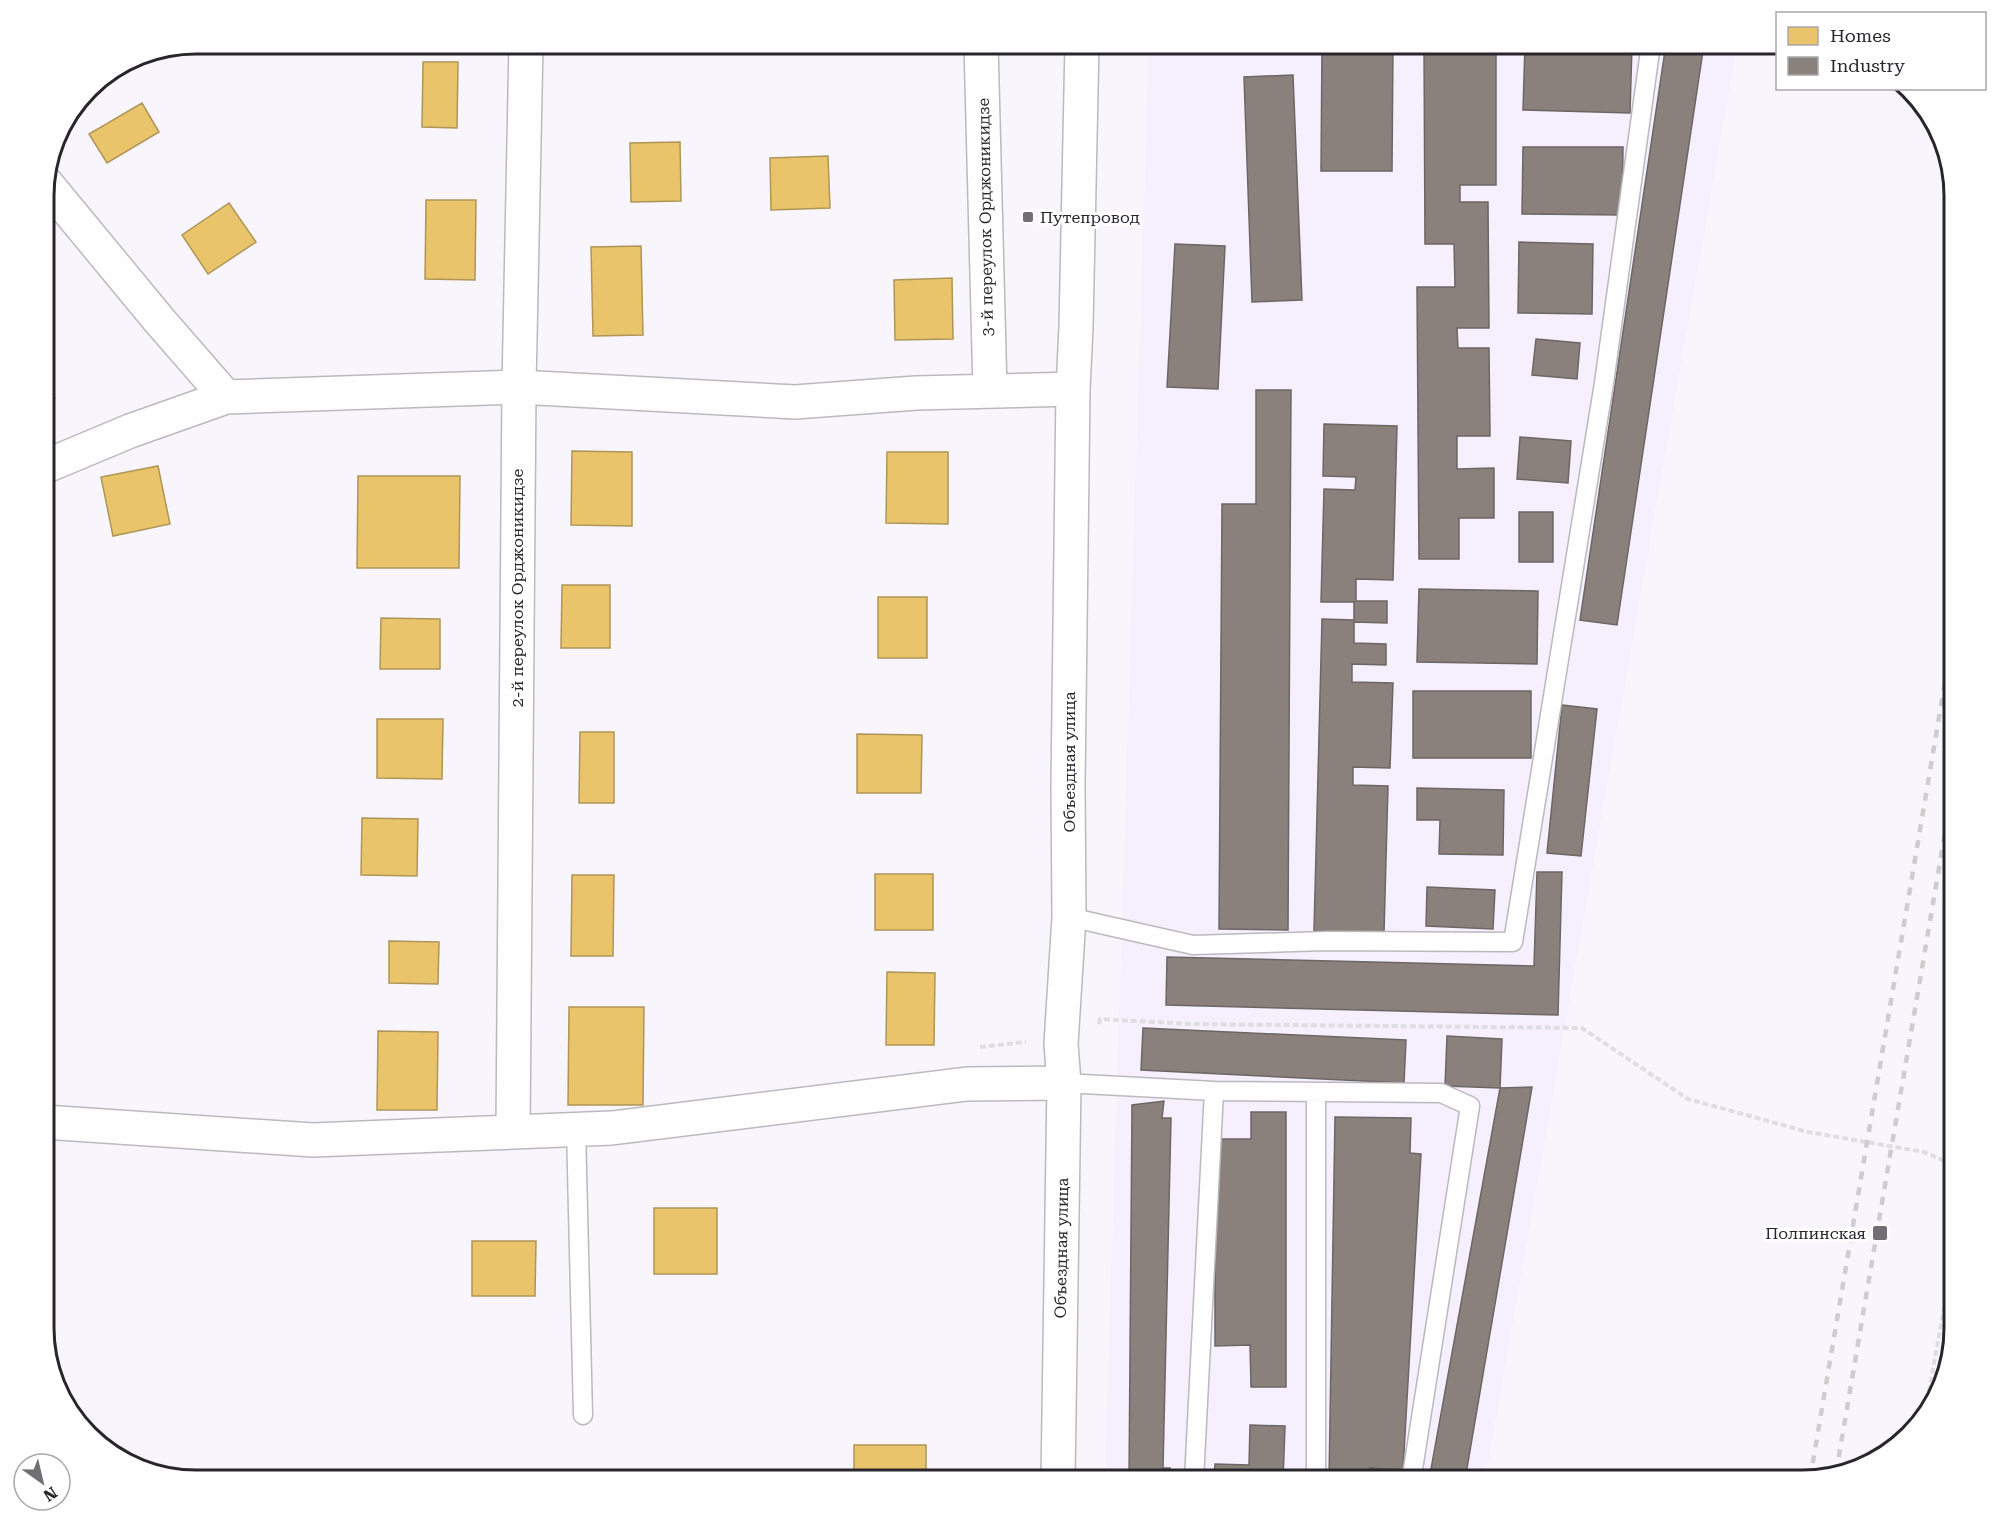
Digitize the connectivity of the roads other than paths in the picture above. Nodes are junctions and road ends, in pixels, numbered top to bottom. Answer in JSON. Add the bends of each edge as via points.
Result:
{"nodes":[{"id":1,"x":526,"y":54,"type":"edge"},
{"id":2,"x":981,"y":54,"type":"edge"},
{"id":3,"x":1082,"y":54,"type":"edge"},
{"id":4,"x":1650,"y":54,"type":"edge"},
{"id":5,"x":54,"y":193,"type":"edge"},
{"id":6,"x":519,"y":387,"type":"junction"},
{"id":7,"x":1073,"y":389,"type":"junction"},
{"id":8,"x":990,"y":391,"type":"junction"},
{"id":9,"x":226,"y":397,"type":"junction"},
{"id":10,"x":54,"y":463,"type":"edge"},
{"id":11,"x":1069,"y":917,"type":"junction"},
{"id":12,"x":1064,"y":1083,"type":"junction"},
{"id":13,"x":1214,"y":1091,"type":"junction"},
{"id":14,"x":1316,"y":1092,"type":"junction"},
{"id":15,"x":54,"y":1123,"type":"edge"},
{"id":16,"x":576,"y":1129,"type":"junction"},
{"id":17,"x":513,"y":1132,"type":"junction"},
{"id":18,"x":583,"y":1415,"type":"dead end"},
{"id":19,"x":1058,"y":1470,"type":"edge"},
{"id":20,"x":1195,"y":1470,"type":"edge"},
{"id":21,"x":1316,"y":1470,"type":"edge"},
{"id":22,"x":1413,"y":1470,"type":"edge"}],
"edges":[{"from":1,"to":6,"type":"street","name":"2-й переулок Орджоникидзе"},
{"from":2,"to":8,"type":"street","name":"3-й переулок Орджоникидзе"},
{"from":3,"to":7,"type":"street","name":"Объездная улица"},
{"from":4,"to":11,"type":"lane","via":[[1602,394],[1513,942],[1193,945]]},
{"from":5,"to":9,"type":"street"},
{"from":6,"to":8,"type":"street","via":[[795,402]]},
{"from":6,"to":9,"type":"street"},
{"from":6,"to":17,"type":"street","name":"2-й переулок Орджоникидзе"},
{"from":7,"to":8,"type":"street"},
{"from":7,"to":11,"type":"street","name":"Объездная улица"},
{"from":9,"to":10,"type":"street"},
{"from":11,"to":12,"type":"street","name":"Объездная улица","via":[[1061,1044]]},
{"from":12,"to":13,"type":"lane"},
{"from":12,"to":16,"type":"street","via":[[967,1084],[612,1128]]},
{"from":12,"to":19,"type":"street","name":"Объездная улица"},
{"from":13,"to":14,"type":"lane"},
{"from":13,"to":20,"type":"lane"},
{"from":14,"to":21,"type":"lane"},
{"from":14,"to":22,"type":"lane","via":[[1441,1093],[1470,1106]]},
{"from":15,"to":17,"type":"street","via":[[313,1140]]},
{"from":16,"to":17,"type":"street"},
{"from":16,"to":18,"type":"lane"}]}
